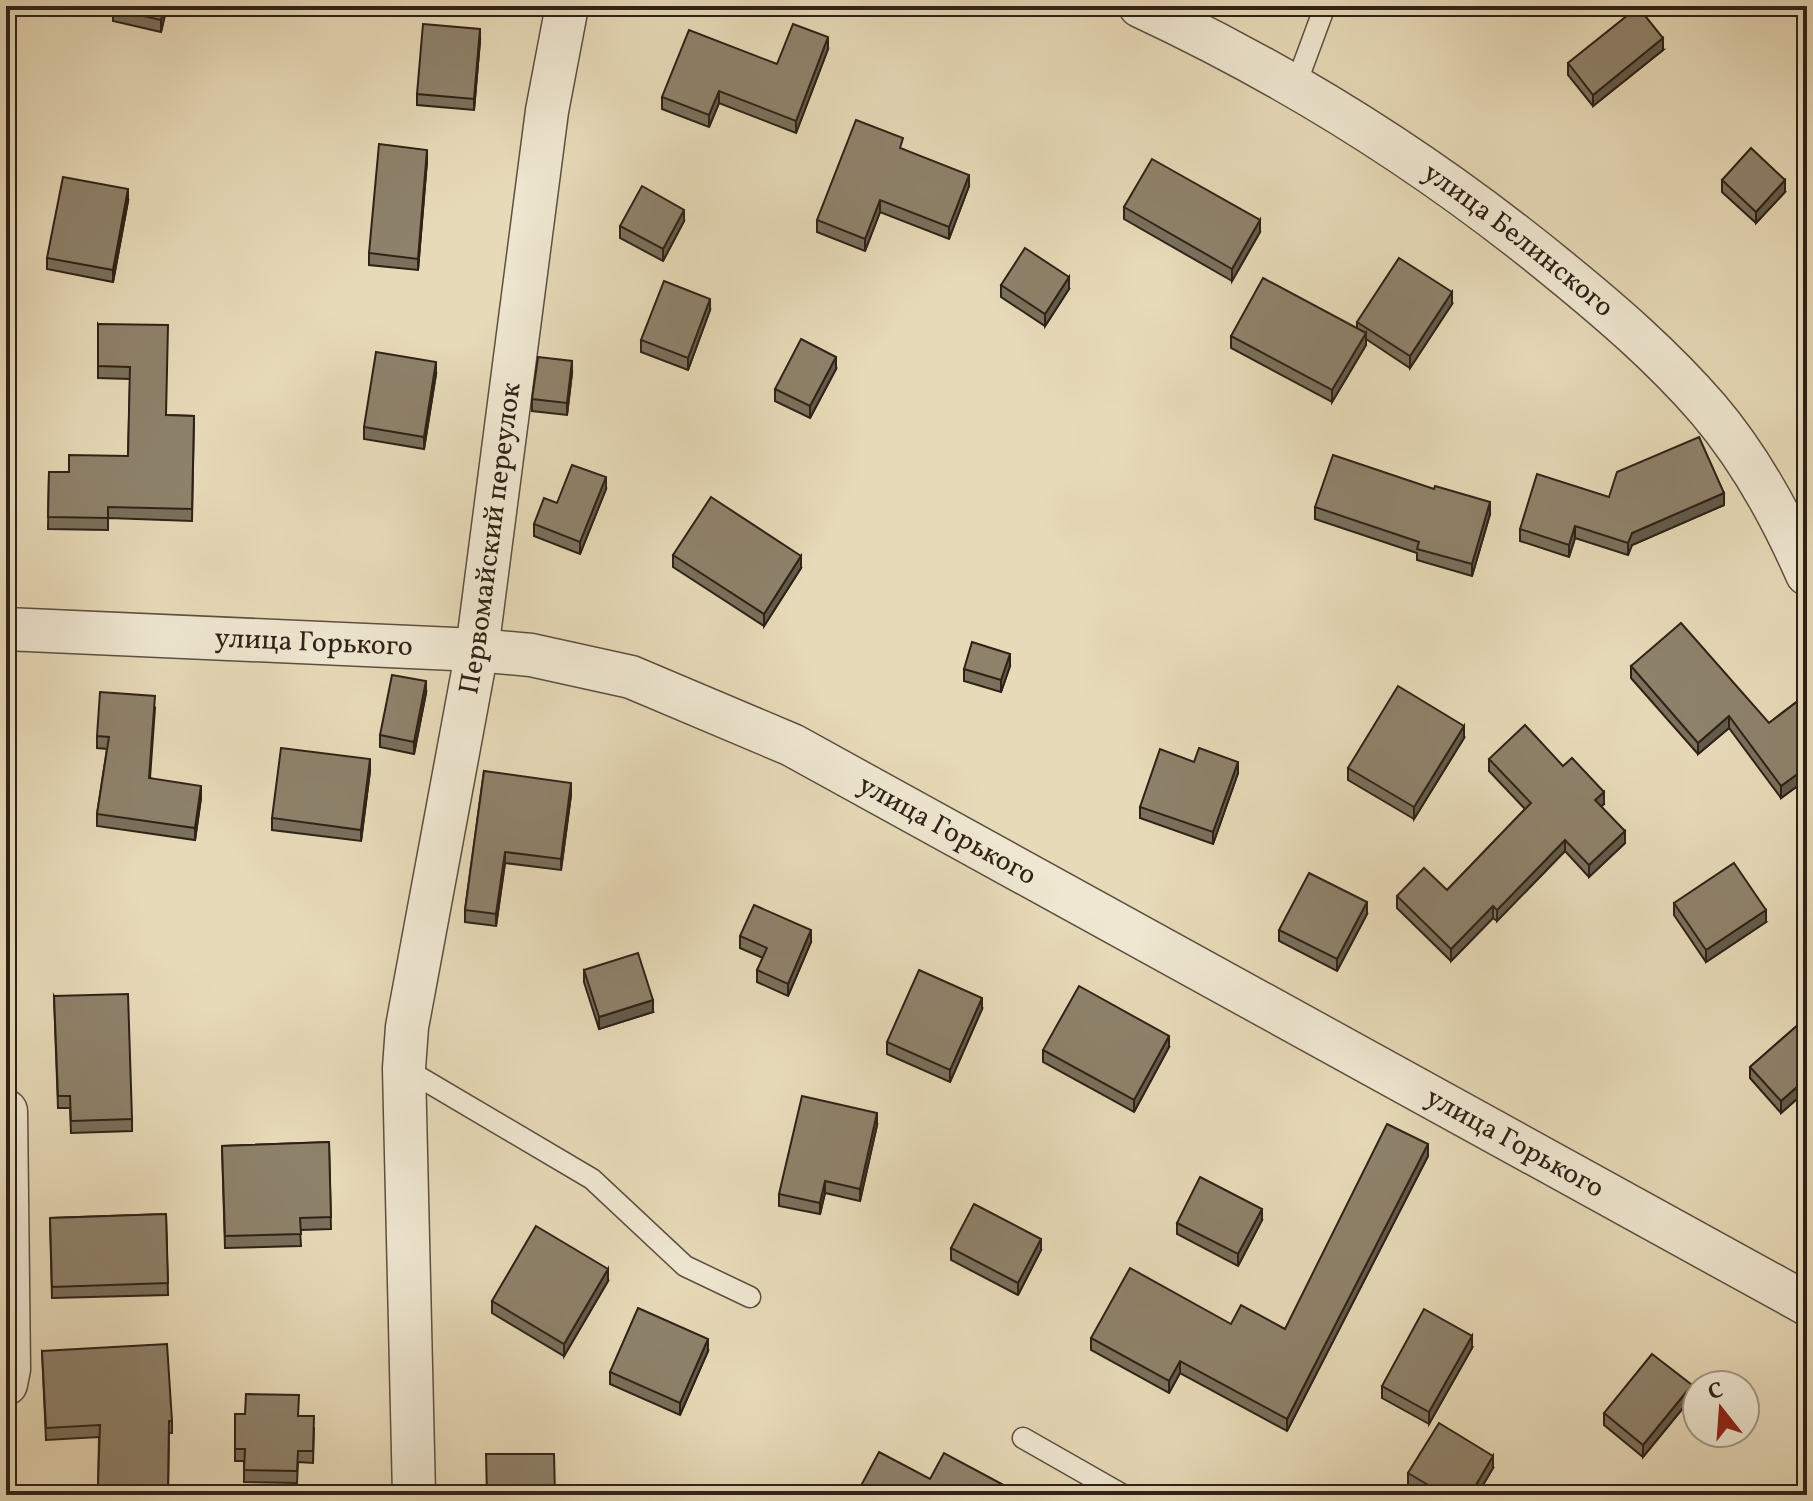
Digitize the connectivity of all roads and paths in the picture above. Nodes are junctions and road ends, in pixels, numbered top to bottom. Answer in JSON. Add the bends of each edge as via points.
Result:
{"nodes":[{"id":1,"x":567,"y":6,"type":"edge"},
{"id":2,"x":1140,"y":6,"type":"edge"},
{"id":3,"x":1325,"y":6,"type":"edge"},
{"id":4,"x":1295,"y":87,"type":"junction"},
{"id":5,"x":1807,"y":574,"type":"edge"},
{"id":6,"x":6,"y":629,"type":"edge"},
{"id":7,"x":477,"y":650,"type":"junction"},
{"id":8,"x":404,"y":1068,"type":"junction"},
{"id":9,"x":6,"y":1111,"type":"edge"},
{"id":10,"x":750,"y":1297,"type":"dead end"},
{"id":11,"x":1807,"y":1304,"type":"edge"},
{"id":12,"x":6,"y":1384,"type":"edge"},
{"id":13,"x":1023,"y":1438,"type":"dead end"},
{"id":14,"x":414,"y":1495,"type":"edge"},
{"id":15,"x":1123,"y":1495,"type":"edge"}],
"edges":[{"from":1,"to":7,"type":"street","name":"Первомайский переулок","via":[[547,111]]},
{"from":2,"to":4,"type":"street","name":"улица Белинского"},
{"from":3,"to":4,"type":"lane"},
{"from":4,"to":5,"type":"street","name":"улица Белинского","via":[[1484,209],[1623,322],[1709,409],[1743,456]]},
{"from":6,"to":7,"type":"street","name":"улица Горького"},
{"from":7,"to":8,"type":"street","name":"Первомайский переулок","via":[[407,1027]]},
{"from":7,"to":11,"type":"street","name":"улица Горького","via":[[531,655],[631,677],[792,745]]},
{"from":8,"to":10,"type":"lane","via":[[592,1179],[685,1266]]},
{"from":8,"to":14,"type":"street","name":"Первомайский переулок"},
{"from":9,"to":12,"type":"street"},
{"from":13,"to":15,"type":"lane"}]}
